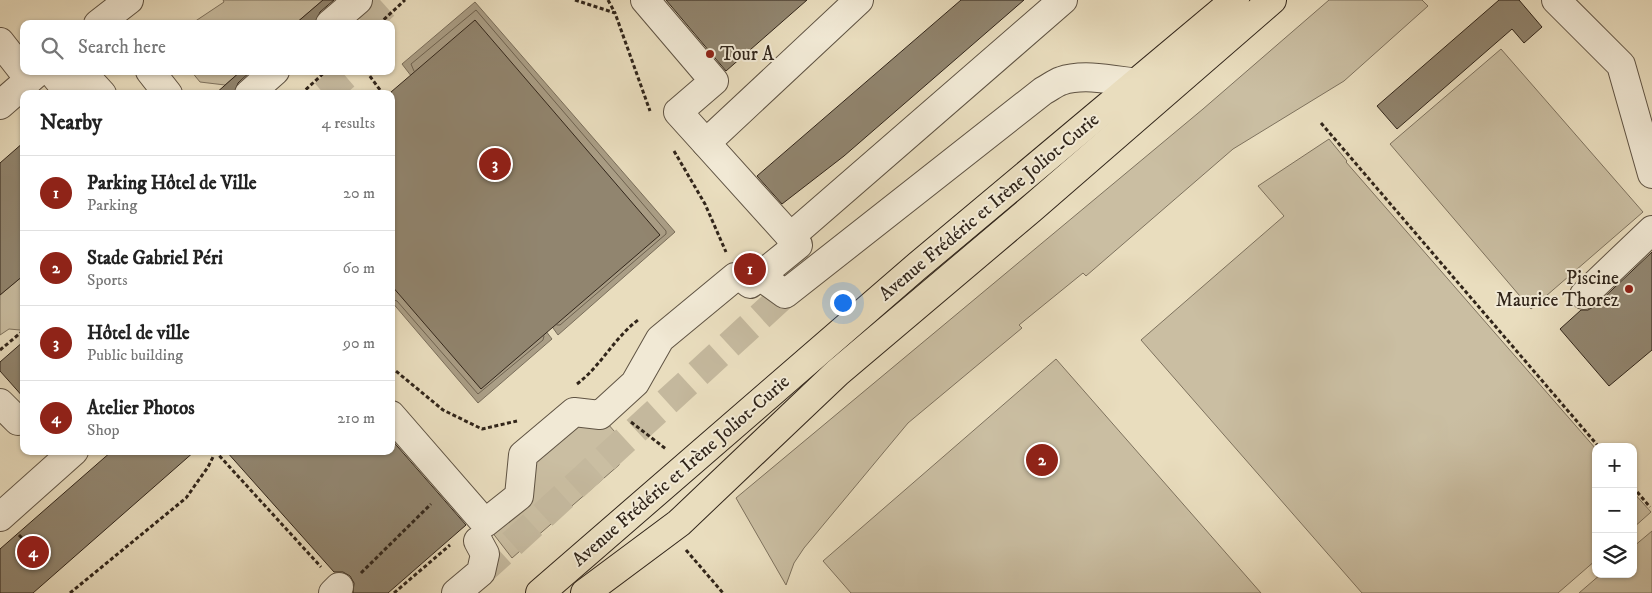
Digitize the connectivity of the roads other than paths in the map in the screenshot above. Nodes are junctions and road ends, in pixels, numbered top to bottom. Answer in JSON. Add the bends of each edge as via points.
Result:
{"nodes":[{"id":1,"x":129,"y":0,"type":"edge"},
{"id":2,"x":358,"y":0,"type":"edge"},
{"id":3,"x":645,"y":0,"type":"edge"},
{"id":4,"x":859,"y":0,"type":"edge"},
{"id":5,"x":1063,"y":0,"type":"edge"},
{"id":6,"x":1235,"y":0,"type":"edge"},
{"id":7,"x":1272,"y":0,"type":"edge"},
{"id":8,"x":1556,"y":0,"type":"edge"},
{"id":9,"x":107,"y":20,"type":"edge"},
{"id":10,"x":335,"y":20,"type":"edge"},
{"id":11,"x":0,"y":42,"type":"edge"},
{"id":12,"x":20,"y":58,"type":"edge"},
{"id":13,"x":39,"y":75,"type":"edge"},
{"id":14,"x":42,"y":75,"type":"edge"},
{"id":15,"x":85,"y":75,"type":"edge"},
{"id":16,"x":153,"y":75,"type":"edge"},
{"id":17,"x":270,"y":75,"type":"edge"},
{"id":18,"x":1137,"y":83,"type":"junction"},
{"id":19,"x":64,"y":90,"type":"edge"},
{"id":20,"x":98,"y":90,"type":"edge"},
{"id":21,"x":165,"y":90,"type":"edge"},
{"id":22,"x":253,"y":90,"type":"edge"},
{"id":23,"x":0,"y":105,"type":"edge"},
{"id":24,"x":706,"y":143,"type":"junction"},
{"id":25,"x":1652,"y":174,"type":"edge"},
{"id":26,"x":1652,"y":230,"type":"edge"},
{"id":27,"x":790,"y":237,"type":"junction"},
{"id":28,"x":750,"y":269,"type":"dead end"},
{"id":29,"x":1584,"y":295,"type":"dead end"},
{"id":30,"x":395,"y":421,"type":"edge"},
{"id":31,"x":70,"y":455,"type":"edge"},
{"id":32,"x":0,"y":517,"type":"edge"},
{"id":33,"x":480,"y":530,"type":"junction"},
{"id":34,"x":456,"y":593,"type":"edge"},
{"id":35,"x":540,"y":593,"type":"edge"},
{"id":36,"x":586,"y":593,"type":"edge"}],
"edges":[{"from":1,"to":9,"type":"street"},
{"from":2,"to":10,"type":"street"},
{"from":3,"to":24,"type":"street","via":[[714,81],[678,112]]},
{"from":4,"to":24,"type":"street"},
{"from":5,"to":27,"type":"street"},
{"from":6,"to":18,"type":"main road","name":"Avenue Frédéric et Irène Joliot-Curie"},
{"from":7,"to":36,"type":"main road","name":"Avenue Frédéric et Irène Joliot-Curie","via":[[837,373],[679,524]]},
{"from":8,"to":25,"type":"street","via":[[1621,65]]},
{"from":11,"to":12,"type":"street"},
{"from":13,"to":23,"type":"street"},
{"from":14,"to":19,"type":"street"},
{"from":15,"to":20,"type":"street"},
{"from":16,"to":21,"type":"street"},
{"from":17,"to":22,"type":"street"},
{"from":18,"to":28,"type":"street","via":[[1078,79],[1062,81],[1043,91],[785,294]]},
{"from":18,"to":35,"type":"main road","name":"Avenue Frédéric et Irène Joliot-Curie","via":[[915,268]]},
{"from":24,"to":27,"type":"street"},
{"from":26,"to":29,"type":"street"},
{"from":27,"to":33,"type":"street","via":[[798,245],[750,284],[742,277],[735,277],[660,339],[635,384],[600,415],[574,412],[523,455],[519,496]]},
{"from":30,"to":33,"type":"street","via":[[451,485]]},
{"from":31,"to":32,"type":"street"},
{"from":33,"to":34,"type":"street","via":[[485,554],[481,572]]}]}
